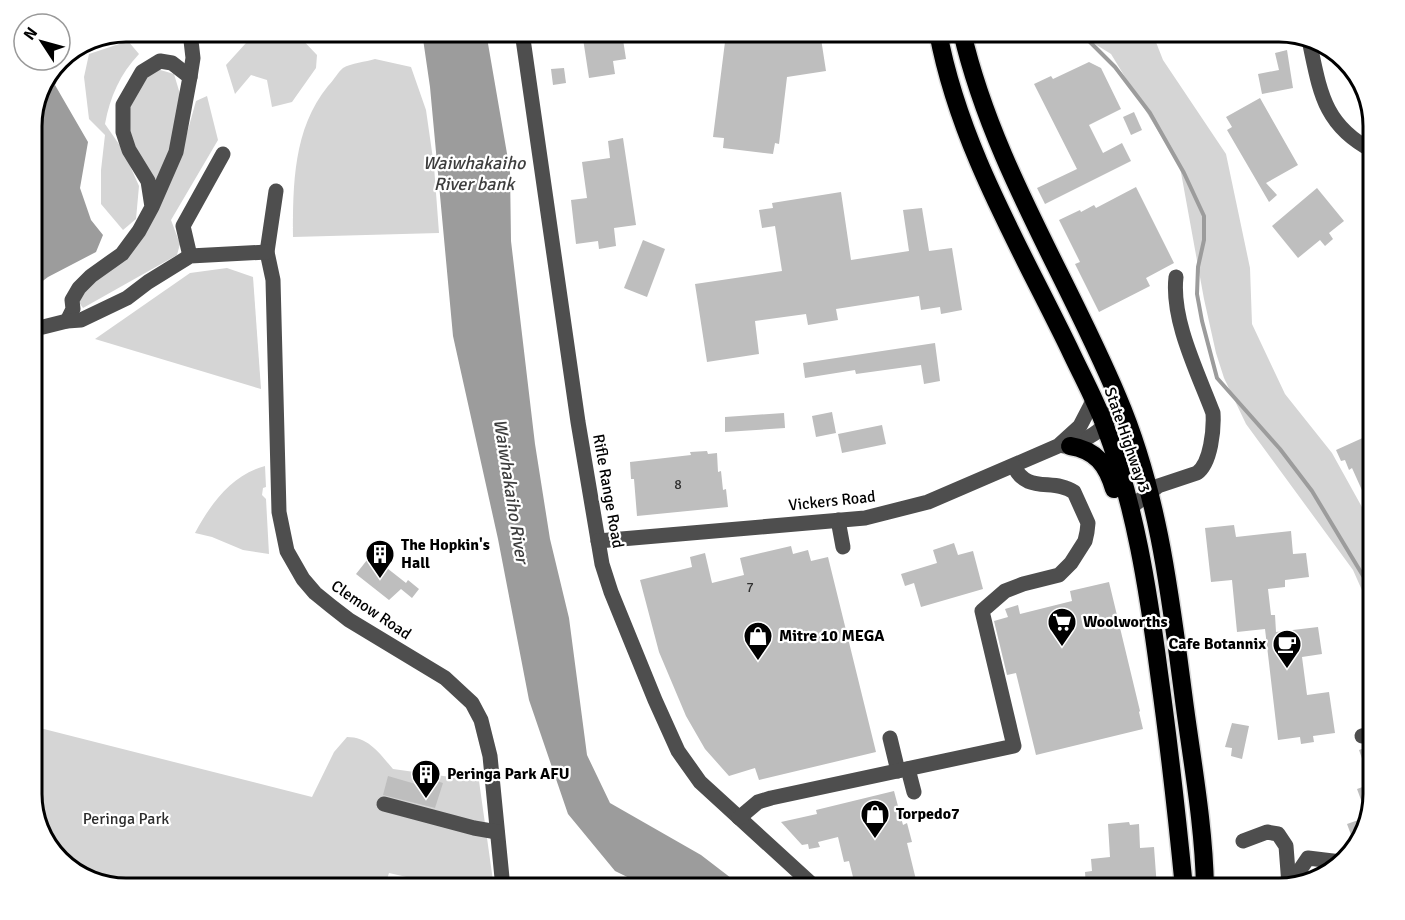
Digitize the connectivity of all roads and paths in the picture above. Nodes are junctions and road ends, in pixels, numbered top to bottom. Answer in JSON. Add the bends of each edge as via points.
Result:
{"nodes":[{"id":1,"x":191,"y":42,"type":"edge"},
{"id":2,"x":523,"y":42,"type":"edge"},
{"id":3,"x":941,"y":42,"type":"edge"},
{"id":4,"x":965,"y":42,"type":"edge"},
{"id":5,"x":1311,"y":49,"type":"edge"},
{"id":6,"x":190,"y":77,"type":"junction"},
{"id":7,"x":1363,"y":146,"type":"edge"},
{"id":8,"x":223,"y":154,"type":"dead end"},
{"id":9,"x":276,"y":191,"type":"dead end"},
{"id":10,"x":152,"y":207,"type":"junction"},
{"id":11,"x":267,"y":252,"type":"junction"},
{"id":12,"x":190,"y":256,"type":"junction"},
{"id":13,"x":1176,"y":277,"type":"dead end"},
{"id":14,"x":67,"y":321,"type":"junction"},
{"id":15,"x":42,"y":327,"type":"edge"},
{"id":16,"x":1094,"y":399,"type":"junction"},
{"id":17,"x":1120,"y":401,"type":"junction"},
{"id":18,"x":1105,"y":425,"type":"junction"},
{"id":19,"x":1064,"y":446,"type":"junction"},
{"id":20,"x":1014,"y":466,"type":"junction"},
{"id":21,"x":1150,"y":493,"type":"junction"},
{"id":22,"x":1130,"y":508,"type":"junction"},
{"id":23,"x":838,"y":520,"type":"junction"},
{"id":24,"x":598,"y":541,"type":"junction"},
{"id":25,"x":843,"y":546,"type":"dead end"},
{"id":26,"x":1143,"y":567,"type":"junction"},
{"id":27,"x":890,"y":738,"type":"dead end"},
{"id":28,"x":903,"y":770,"type":"junction"},
{"id":29,"x":914,"y":792,"type":"dead end"},
{"id":30,"x":384,"y":804,"type":"dead end"},
{"id":31,"x":739,"y":818,"type":"junction"},
{"id":32,"x":497,"y":832,"type":"junction"},
{"id":33,"x":1243,"y":841,"type":"dead end"},
{"id":34,"x":1330,"y":861,"type":"edge"},
{"id":35,"x":1296,"y":876,"type":"edge"},
{"id":36,"x":1288,"y":877,"type":"edge"},
{"id":37,"x":502,"y":878,"type":"edge"},
{"id":38,"x":805,"y":878,"type":"edge"},
{"id":39,"x":1183,"y":878,"type":"edge"},
{"id":40,"x":1204,"y":878,"type":"edge"}],
"edges":[{"from":1,"to":6,"type":"street"},
{"from":2,"to":24,"type":"street","name":"Rifle Range Road"},
{"from":3,"to":16,"type":"highway","name":"State Highway 3","via":[[959,110],[986,179]]},
{"from":4,"to":17,"type":"highway","name":"State Highway 3","via":[[989,123]]},
{"from":5,"to":7,"type":"street","via":[[1321,94],[1330,114]]},
{"from":6,"to":10,"type":"street","via":[[176,152]]},
{"from":6,"to":10,"type":"street","via":[[172,63],[160,62],[142,72],[123,105],[123,132],[148,181]]},
{"from":8,"to":12,"type":"street","via":[[183,226]]},
{"from":9,"to":11,"type":"street","name":"Clemow Road"},
{"from":10,"to":14,"type":"street","via":[[122,255],[79,288]]},
{"from":11,"to":12,"type":"street"},
{"from":11,"to":32,"type":"street","name":"Clemow Road","via":[[273,280],[279,512],[287,551],[315,594],[349,620],[445,678],[472,703],[481,720],[490,756]]},
{"from":12,"to":14,"type":"street","via":[[127,298],[81,321]]},
{"from":13,"to":21,"type":"street","via":[[1174,293],[1180,321],[1214,423],[1203,470],[1158,486]]},
{"from":14,"to":15,"type":"street"},
{"from":16,"to":18,"type":"highway","name":"State Highway 3"},
{"from":16,"to":19,"type":"street","name":"Vickers Road"},
{"from":17,"to":18,"type":"street","name":"Vickers Road"},
{"from":17,"to":21,"type":"highway","name":"State Highway 3"},
{"from":18,"to":19,"type":"street","name":"Vickers Road","via":[[1097,434]]},
{"from":18,"to":22,"type":"highway","name":"State Highway 3"},
{"from":19,"to":20,"type":"street","name":"Vickers Road"},
{"from":19,"to":26,"type":"highway","via":[[1091,452],[1106,466],[1126,532]]},
{"from":20,"to":23,"type":"street","name":"Vickers Road","via":[[928,502],[865,518]]},
{"from":20,"to":28,"type":"street","via":[[1022,478],[1074,492],[1088,523],[1085,541],[1059,575],[1013,587],[982,611],[1014,746]]},
{"from":21,"to":22,"type":"street"},
{"from":21,"to":40,"type":"highway","name":"State Highway 3","via":[[1170,596]]},
{"from":22,"to":26,"type":"highway","name":"State Highway 3"},
{"from":23,"to":24,"type":"street","name":"Vickers Road"},
{"from":23,"to":25,"type":"street"},
{"from":24,"to":31,"type":"street","name":"Rifle Range Road","via":[[611,592],[678,751],[700,782]]},
{"from":26,"to":39,"type":"highway","name":"State Highway 3"},
{"from":27,"to":28,"type":"street"},
{"from":28,"to":29,"type":"street"},
{"from":28,"to":31,"type":"street","via":[[771,798],[758,802]]},
{"from":30,"to":32,"type":"street"},
{"from":31,"to":38,"type":"street","name":"Rifle Range Road"},
{"from":32,"to":37,"type":"street","name":"Clemow Road"},
{"from":33,"to":36,"type":"street","via":[[1267,832],[1278,834],[1286,846]]},
{"from":34,"to":35,"type":"street","via":[[1308,858]]}]}
